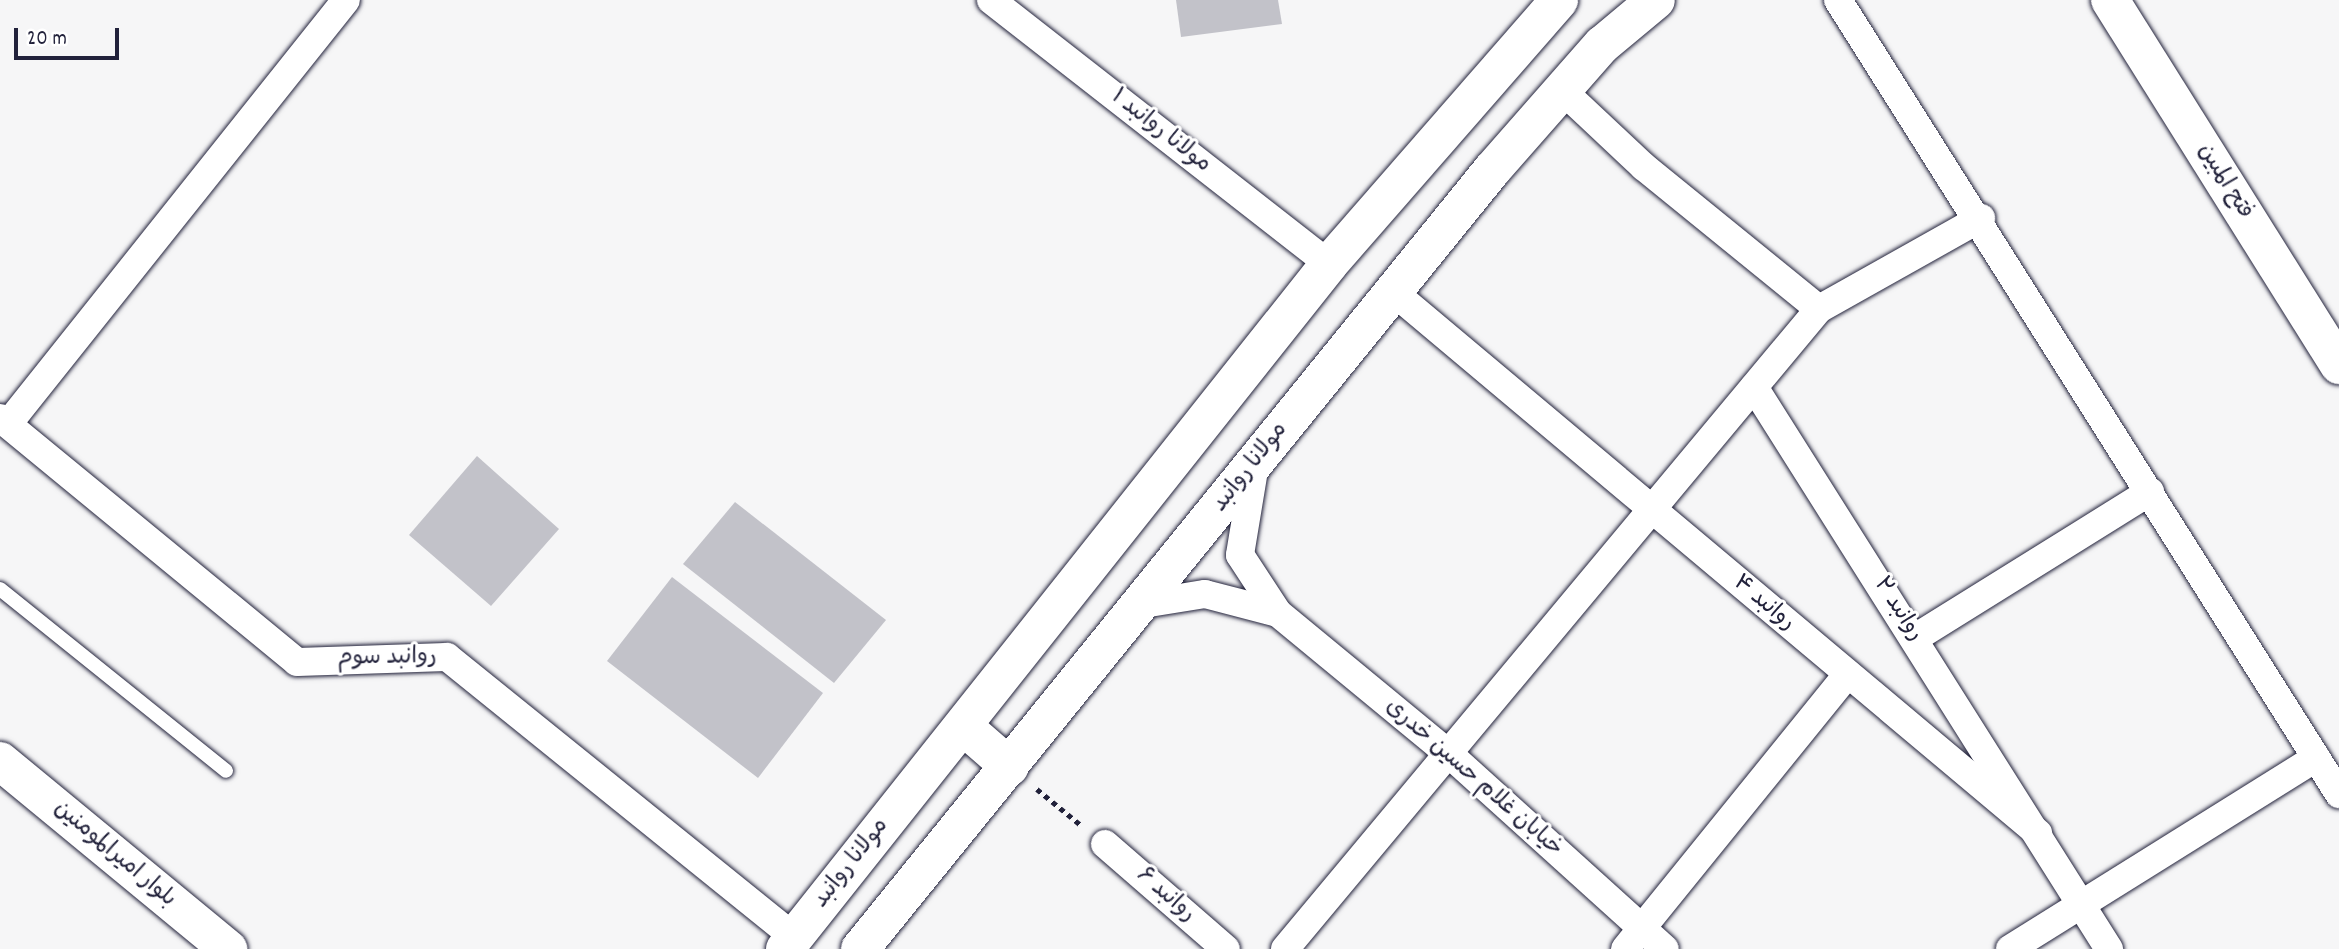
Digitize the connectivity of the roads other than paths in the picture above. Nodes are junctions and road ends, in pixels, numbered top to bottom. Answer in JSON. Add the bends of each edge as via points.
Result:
{"nodes":[{"id":1,"x":346,"y":0,"type":"edge"},
{"id":2,"x":991,"y":0,"type":"edge"},
{"id":3,"x":1559,"y":0,"type":"edge"},
{"id":4,"x":1656,"y":0,"type":"edge"},
{"id":5,"x":1838,"y":0,"type":"edge"},
{"id":6,"x":2110,"y":0,"type":"edge"},
{"id":7,"x":1563,"y":91,"type":"junction"},
{"id":8,"x":1981,"y":218,"type":"junction"},
{"id":9,"x":1329,"y":264,"type":"junction"},
{"id":10,"x":1391,"y":290,"type":"junction"},
{"id":11,"x":1819,"y":309,"type":"junction"},
{"id":12,"x":2339,"y":365,"type":"edge"},
{"id":13,"x":1754,"y":387,"type":"junction"},
{"id":14,"x":4,"y":421,"type":"edge"},
{"id":15,"x":1256,"y":463,"type":"junction"},
{"id":16,"x":2150,"y":492,"type":"junction"},
{"id":17,"x":1651,"y":510,"type":"junction"},
{"id":18,"x":0,"y":589,"type":"edge"},
{"id":19,"x":1143,"y":604,"type":"junction"},
{"id":20,"x":1278,"y":613,"type":"junction"},
{"id":21,"x":1915,"y":638,"type":"junction"},
{"id":22,"x":1848,"y":674,"type":"junction"},
{"id":23,"x":962,"y":726,"type":"junction"},
{"id":24,"x":1448,"y":753,"type":"junction"},
{"id":25,"x":2316,"y":758,"type":"junction"},
{"id":26,"x":0,"y":761,"type":"edge"},
{"id":27,"x":1010,"y":767,"type":"junction"},
{"id":28,"x":226,"y":771,"type":"dead end"},
{"id":29,"x":2339,"y":794,"type":"edge"},
{"id":30,"x":2039,"y":833,"type":"junction"},
{"id":31,"x":1105,"y":844,"type":"road end"},
{"id":32,"x":2083,"y":905,"type":"junction"},
{"id":33,"x":1633,"y":939,"type":"edge"},
{"id":34,"x":790,"y":943,"type":"edge"},
{"id":35,"x":228,"y":949,"type":"edge"},
{"id":36,"x":860,"y":949,"type":"edge"},
{"id":37,"x":1226,"y":949,"type":"edge"},
{"id":38,"x":1285,"y":949,"type":"edge"},
{"id":39,"x":1665,"y":949,"type":"edge"},
{"id":40,"x":2010,"y":949,"type":"edge"},
{"id":41,"x":2109,"y":949,"type":"edge"}],
"edges":[{"from":1,"to":14,"type":"street"},
{"from":2,"to":9,"type":"street","name":"مولانا روانبد ۱"},
{"from":3,"to":9,"type":"street","name":"مولانا روانبد"},
{"from":4,"to":7,"type":"street","name":"مولانا روانبد","via":[[1602,45]]},
{"from":5,"to":8,"type":"street"},
{"from":6,"to":12,"type":"street","name":"فتح المبین"},
{"from":7,"to":10,"type":"street","name":"مولانا روانبد"},
{"from":7,"to":11,"type":"street","via":[[1644,167]]},
{"from":8,"to":11,"type":"street"},
{"from":8,"to":16,"type":"street"},
{"from":9,"to":23,"type":"street","name":"مولانا روانبد"},
{"from":10,"to":15,"type":"street","name":"مولانا روانبد"},
{"from":10,"to":17,"type":"street","name":"روانبد ۴"},
{"from":11,"to":13,"type":"street"},
{"from":13,"to":17,"type":"street"},
{"from":13,"to":21,"type":"street","name":"روانبد ۲"},
{"from":14,"to":34,"type":"street","name":"روانبد سوم","via":[[297,662],[447,657]]},
{"from":15,"to":19,"type":"street","name":"مولانا روانبد"},
{"from":15,"to":20,"type":"street","via":[[1240,555]]},
{"from":16,"to":21,"type":"street"},
{"from":16,"to":25,"type":"street"},
{"from":17,"to":22,"type":"street","name":"روانبد ۴"},
{"from":17,"to":24,"type":"street"},
{"from":18,"to":28,"type":"lane"},
{"from":19,"to":20,"type":"street","via":[[1205,594]]},
{"from":19,"to":27,"type":"street","name":"مولانا روانبد"},
{"from":20,"to":24,"type":"street","name":"خیابان غلام حسین خدری"},
{"from":21,"to":30,"type":"street","name":"روانبد ۲"},
{"from":22,"to":30,"type":"street","name":"روانبد ۴"},
{"from":22,"to":33,"type":"street"},
{"from":23,"to":27,"type":"street"},
{"from":23,"to":34,"type":"street","name":"مولانا روانبد"},
{"from":24,"to":33,"type":"street","name":"خیابان غلام حسین خدری"},
{"from":24,"to":38,"type":"street"},
{"from":25,"to":29,"type":"street"},
{"from":25,"to":32,"type":"street"},
{"from":26,"to":35,"type":"street","name":"بلوار امیرالمومنین"},
{"from":27,"to":36,"type":"street","name":"مولانا روانبد"},
{"from":30,"to":32,"type":"street","name":"روانبد ۲"},
{"from":31,"to":37,"type":"street","name":"روانبد ۶"},
{"from":32,"to":40,"type":"street"},
{"from":32,"to":41,"type":"street","name":"روانبد ۲"},
{"from":33,"to":39,"type":"street","name":"خیابان غلام حسین خدری"}]}
